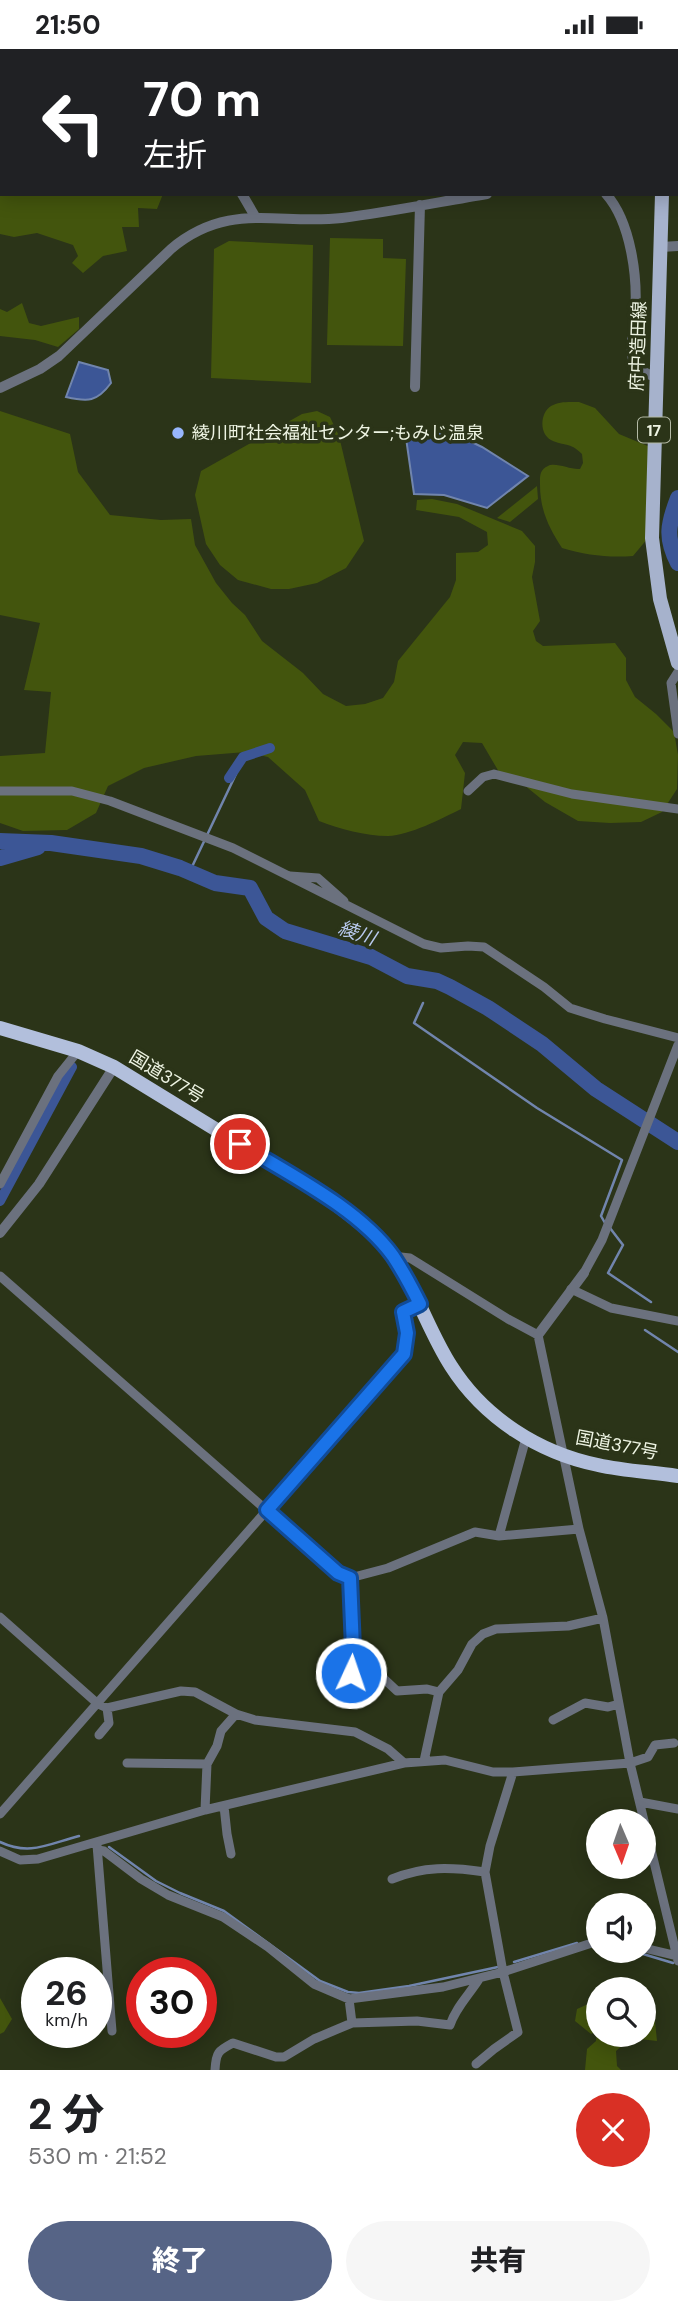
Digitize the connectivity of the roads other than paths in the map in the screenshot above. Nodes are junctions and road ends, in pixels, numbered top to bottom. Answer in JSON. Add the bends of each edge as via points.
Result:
{"nodes":[{"id":1,"x":244,"y":196,"type":"edge"},
{"id":2,"x":475,"y":196,"type":"edge"},
{"id":3,"x":608,"y":196,"type":"edge"},
{"id":4,"x":662,"y":196,"type":"edge"},
{"id":5,"x":420,"y":205,"type":"junction"},
{"id":6,"x":256,"y":218,"type":"junction"},
{"id":7,"x":669,"y":247,"type":"edge"},
{"id":8,"x":656,"y":377,"type":"junction"},
{"id":9,"x":415,"y":387,"type":"dead end"},
{"id":10,"x":0,"y":388,"type":"edge"},
{"id":11,"x":678,"y":663,"type":"edge"},
{"id":12,"x":678,"y":672,"type":"edge"},
{"id":13,"x":678,"y":734,"type":"edge"},
{"id":14,"x":0,"y":791,"type":"edge"},
{"id":15,"x":468,"y":791,"type":"dead end"},
{"id":16,"x":678,"y":809,"type":"edge"},
{"id":17,"x":0,"y":1028,"type":"edge"},
{"id":18,"x":678,"y":1038,"type":"edge"},
{"id":19,"x":678,"y":1045,"type":"edge"},
{"id":20,"x":78,"y":1051,"type":"junction"},
{"id":21,"x":114,"y":1067,"type":"junction"},
{"id":22,"x":0,"y":1184,"type":"edge"},
{"id":23,"x":0,"y":1233,"type":"edge"},
{"id":24,"x":392,"y":1256,"type":"junction"},
{"id":25,"x":584,"y":1273,"type":"joint"},
{"id":26,"x":0,"y":1276,"type":"edge"},
{"id":27,"x":571,"y":1289,"type":"junction"},
{"id":28,"x":420,"y":1304,"type":"junction"},
{"id":29,"x":678,"y":1321,"type":"edge"},
{"id":30,"x":538,"y":1335,"type":"junction"},
{"id":31,"x":526,"y":1438,"type":"junction"},
{"id":32,"x":563,"y":1454,"type":"junction"},
{"id":33,"x":678,"y":1476,"type":"edge"},
{"id":34,"x":267,"y":1510,"type":"junction"},
{"id":35,"x":579,"y":1529,"type":"junction"},
{"id":36,"x":499,"y":1536,"type":"junction"},
{"id":37,"x":350,"y":1578,"type":"junction"},
{"id":38,"x":0,"y":1617,"type":"edge"},
{"id":39,"x":603,"y":1618,"type":"junction"},
{"id":40,"x":439,"y":1692,"type":"junction"},
{"id":41,"x":98,"y":1703,"type":"junction"},
{"id":42,"x":619,"y":1704,"type":"junction"},
{"id":43,"x":107,"y":1708,"type":"junction"},
{"id":44,"x":236,"y":1714,"type":"junction"},
{"id":45,"x":553,"y":1720,"type":"dead end"},
{"id":46,"x":99,"y":1735,"type":"dead end"},
{"id":47,"x":674,"y":1743,"type":"dead end"},
{"id":48,"x":424,"y":1761,"type":"junction"},
{"id":49,"x":127,"y":1763,"type":"dead end"},
{"id":50,"x":404,"y":1763,"type":"junction"},
{"id":51,"x":630,"y":1763,"type":"junction"},
{"id":52,"x":207,"y":1764,"type":"junction"},
{"id":53,"x":513,"y":1772,"type":"junction"},
{"id":54,"x":640,"y":1802,"type":"junction"},
{"id":55,"x":224,"y":1806,"type":"junction"},
{"id":56,"x":678,"y":1809,"type":"edge"},
{"id":57,"x":205,"y":1810,"type":"junction"},
{"id":58,"x":0,"y":1814,"type":"edge"},
{"id":59,"x":97,"y":1846,"type":"junction"},
{"id":60,"x":0,"y":1851,"type":"edge"},
{"id":61,"x":231,"y":1854,"type":"dead end"},
{"id":62,"x":485,"y":1871,"type":"junction"},
{"id":63,"x":392,"y":1879,"type":"dead end"},
{"id":64,"x":586,"y":1945,"type":"edge"},
{"id":65,"x":656,"y":1952,"type":"edge"},
{"id":66,"x":105,"y":1957,"type":"edge"},
{"id":67,"x":678,"y":1959,"type":"edge"},
{"id":68,"x":503,"y":1972,"type":"junction"},
{"id":69,"x":479,"y":1979,"type":"junction"},
{"id":70,"x":349,"y":1999,"type":"junction"},
{"id":71,"x":352,"y":2023,"type":"junction"},
{"id":72,"x":476,"y":2064,"type":"dead end"},
{"id":73,"x":215,"y":2070,"type":"edge"}],
"edges":[{"from":1,"to":6,"type":"street"},
{"from":2,"to":5,"type":"street"},
{"from":3,"to":8,"type":"street","via":[[620,217],[634,269],[632,358],[641,371]]},
{"from":4,"to":7,"type":"main road","name":"府中造田線","number":"17"},
{"from":5,"to":6,"type":"street","via":[[340,218]]},
{"from":5,"to":9,"type":"street"},
{"from":6,"to":10,"type":"street","via":[[214,223],[188,236],[71,347],[40,369]]},
{"from":7,"to":8,"type":"main road","name":"府中造田線","number":"17"},
{"from":8,"to":11,"type":"main road","name":"府中造田線","number":"17","via":[[654,556]]},
{"from":12,"to":13,"type":"street","via":[[671,683]]},
{"from":14,"to":18,"type":"street","via":[[72,791],[110,801],[233,848],[285,875],[318,878],[346,906],[424,943],[441,948],[484,947],[570,1008]]},
{"from":15,"to":16,"type":"street","via":[[483,777],[494,774],[572,794]]},
{"from":17,"to":20,"type":"highway","name":"国道377号"},
{"from":19,"to":25,"type":"street","via":[[602,1240]]},
{"from":20,"to":21,"type":"highway","name":"国道377号"},
{"from":20,"to":22,"type":"street","via":[[58,1076]]},
{"from":21,"to":23,"type":"street","via":[[38,1184]]},
{"from":21,"to":24,"type":"highway","name":"国道377号","via":[[326,1197]]},
{"from":24,"to":28,"type":"highway","name":"国道377号"},
{"from":24,"to":30,"type":"street","via":[[418,1262]]},
{"from":25,"to":27,"type":"street"},
{"from":26,"to":34,"type":"street"},
{"from":27,"to":29,"type":"street","via":[[611,1308]]},
{"from":27,"to":30,"type":"street"},
{"from":28,"to":31,"type":"highway","name":"国道377号","via":[[465,1385]]},
{"from":28,"to":34,"type":"street","via":[[403,1312],[404,1354]]},
{"from":30,"to":32,"type":"street"},
{"from":31,"to":32,"type":"highway","name":"国道377号"},
{"from":31,"to":36,"type":"street"},
{"from":32,"to":33,"type":"highway","name":"国道377号","via":[[599,1465]]},
{"from":32,"to":35,"type":"street"},
{"from":34,"to":37,"type":"street","via":[[338,1573]]},
{"from":34,"to":41,"type":"street"},
{"from":35,"to":36,"type":"street"},
{"from":35,"to":39,"type":"street"},
{"from":36,"to":37,"type":"street","via":[[475,1532]]},
{"from":37,"to":40,"type":"street","via":[[351,1673],[381,1676],[397,1691]]},
{"from":38,"to":41,"type":"street"},
{"from":39,"to":40,"type":"street","via":[[483,1634]]},
{"from":39,"to":42,"type":"street"},
{"from":40,"to":48,"type":"street"},
{"from":41,"to":43,"type":"street"},
{"from":41,"to":58,"type":"street"},
{"from":42,"to":45,"type":"street","via":[[585,1703]]},
{"from":42,"to":51,"type":"street"},
{"from":43,"to":44,"type":"street","via":[[188,1691]]},
{"from":43,"to":46,"type":"street","via":[[109,1723]]},
{"from":44,"to":50,"type":"street","via":[[355,1733],[388,1749]]},
{"from":44,"to":52,"type":"street","via":[[221,1731]]},
{"from":47,"to":51,"type":"street","via":[[655,1745],[648,1757]]},
{"from":48,"to":50,"type":"street"},
{"from":48,"to":53,"type":"street","via":[[445,1760]]},
{"from":49,"to":52,"type":"street"},
{"from":50,"to":55,"type":"street"},
{"from":51,"to":53,"type":"street"},
{"from":51,"to":54,"type":"street"},
{"from":52,"to":57,"type":"street"},
{"from":53,"to":62,"type":"street"},
{"from":54,"to":56,"type":"street"},
{"from":54,"to":67,"type":"street"},
{"from":55,"to":57,"type":"street"},
{"from":55,"to":61,"type":"street"},
{"from":57,"to":59,"type":"street","via":[[111,1837]]},
{"from":59,"to":60,"type":"street","via":[[20,1860]]},
{"from":59,"to":66,"type":"street"},
{"from":59,"to":70,"type":"street","via":[[141,1879],[223,1917],[314,1984]]},
{"from":62,"to":63,"type":"street","via":[[451,1867],[411,1871]]},
{"from":62,"to":68,"type":"street"},
{"from":64,"to":68,"type":"street"},
{"from":65,"to":67,"type":"street"},
{"from":68,"to":69,"type":"street"},
{"from":68,"to":72,"type":"street","via":[[518,2032]]},
{"from":69,"to":70,"type":"street"},
{"from":69,"to":71,"type":"street","via":[[454,2011],[450,2025]]},
{"from":70,"to":71,"type":"street"},
{"from":71,"to":73,"type":"street","via":[[284,2057],[233,2043],[216,2055]]}]}
